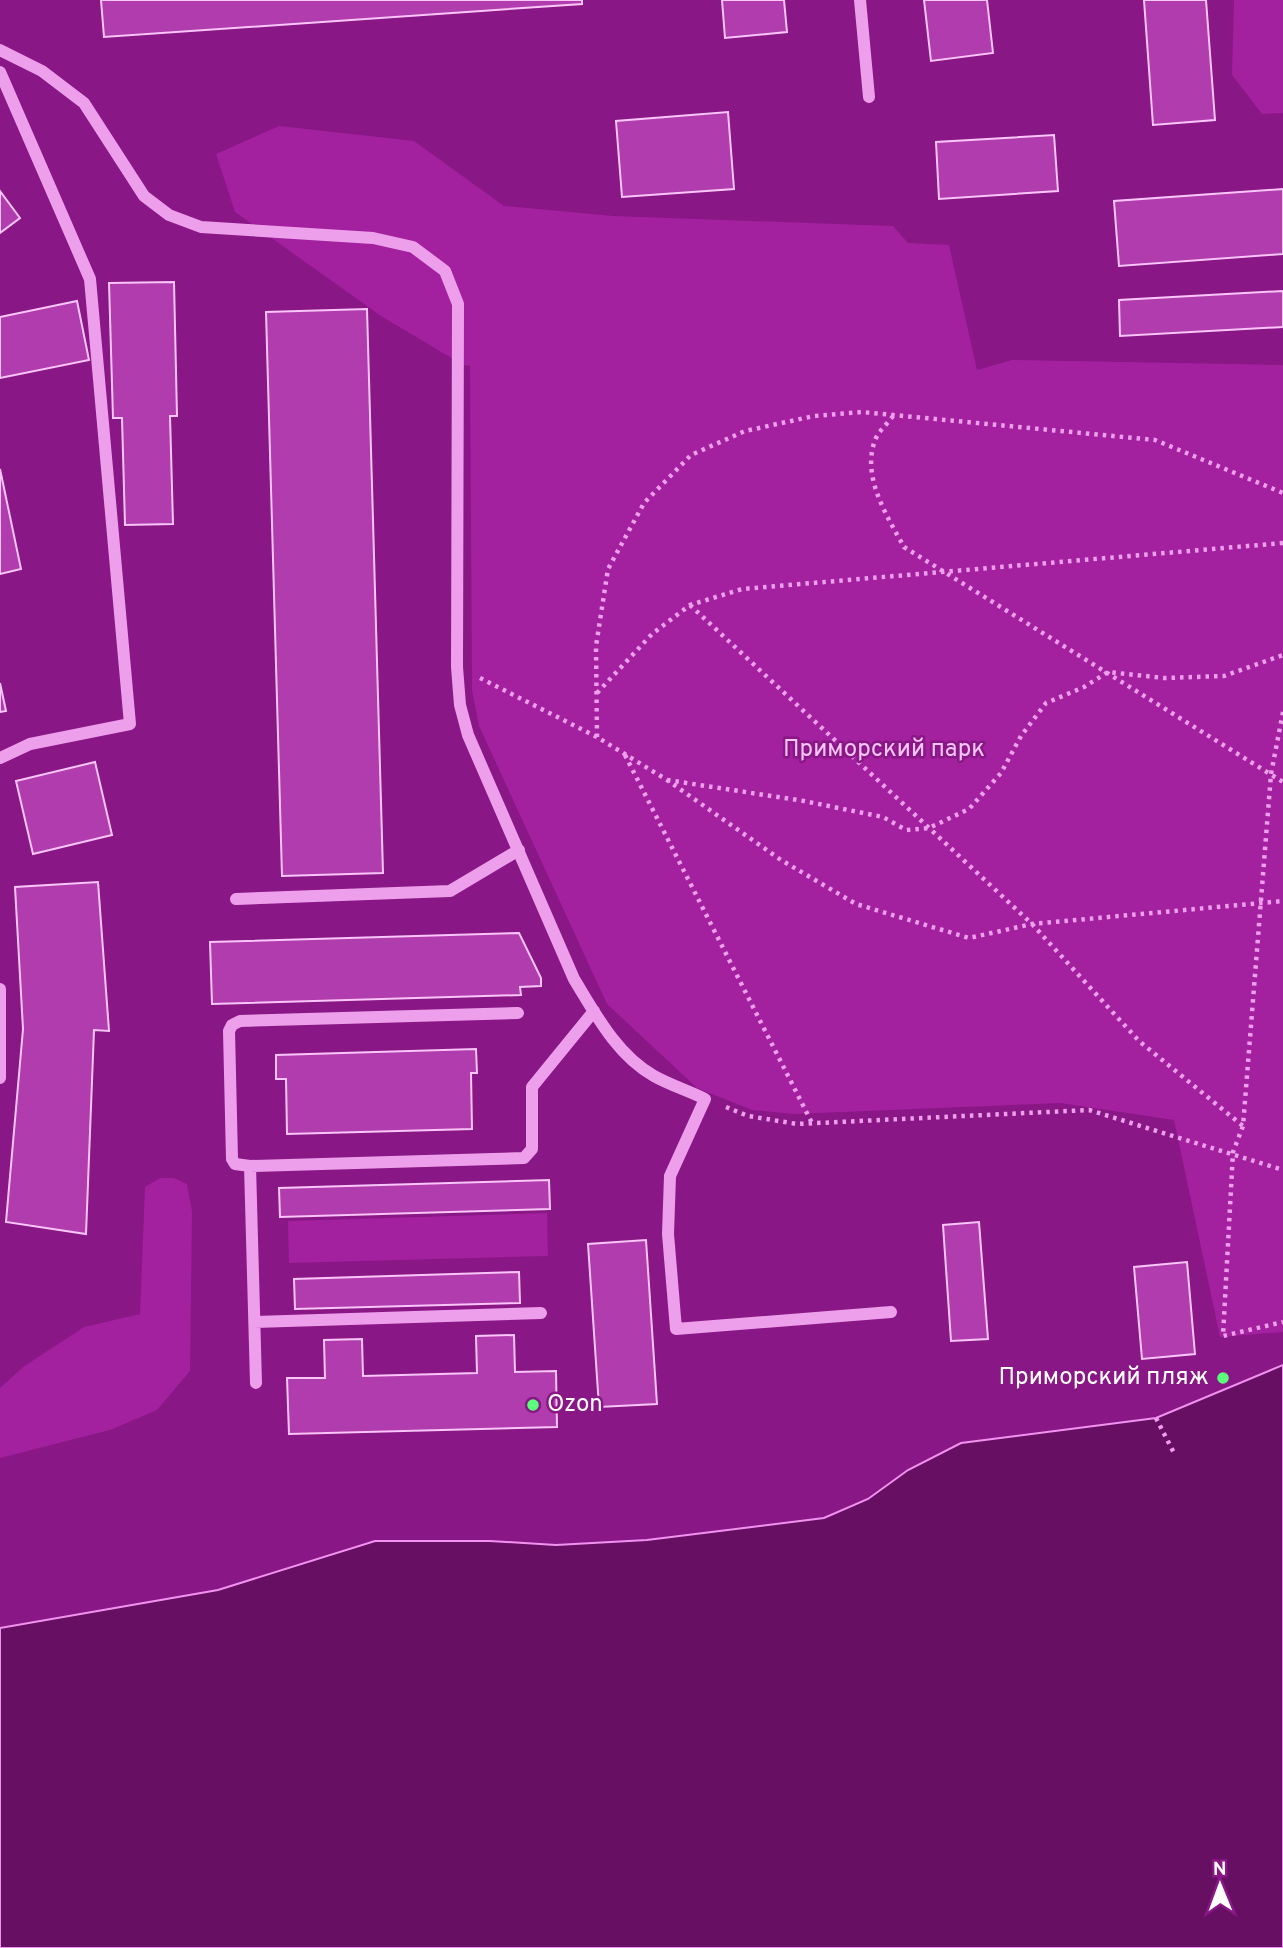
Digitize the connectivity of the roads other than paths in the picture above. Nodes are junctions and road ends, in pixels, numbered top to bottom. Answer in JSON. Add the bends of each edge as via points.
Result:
{"nodes":[{"id":1,"x":860,"y":0,"type":"edge"},
{"id":2,"x":0,"y":50,"type":"edge"},
{"id":3,"x":0,"y":72,"type":"edge"},
{"id":4,"x":869,"y":97,"type":"dead end"},
{"id":5,"x":0,"y":758,"type":"edge"},
{"id":6,"x":519,"y":850,"type":"junction"},
{"id":7,"x":236,"y":899,"type":"dead end"},
{"id":8,"x":0,"y":989,"type":"edge"},
{"id":9,"x":594,"y":1011,"type":"junction"},
{"id":10,"x":518,"y":1013,"type":"dead end"},
{"id":11,"x":0,"y":1078,"type":"edge"},
{"id":12,"x":250,"y":1166,"type":"junction"},
{"id":13,"x":891,"y":1312,"type":"dead end"},
{"id":14,"x":541,"y":1313,"type":"dead end"},
{"id":15,"x":255,"y":1322,"type":"junction"},
{"id":16,"x":257,"y":1383,"type":"dead end"}],
"edges":[{"from":1,"to":4,"type":"lane"},
{"from":2,"to":6,"type":"lane","via":[[42,71],[83,103],[144,196],[169,215],[201,227],[373,237],[413,247],[445,271],[458,304],[460,705],[468,734]]},
{"from":3,"to":5,"type":"lane","via":[[90,279],[130,724],[30,744]]},
{"from":6,"to":7,"type":"lane","via":[[450,891]]},
{"from":6,"to":9,"type":"lane","via":[[575,979]]},
{"from":8,"to":11,"type":"lane"},
{"from":9,"to":12,"type":"lane","via":[[536,1079],[531,1098],[532,1149],[524,1158]]},
{"from":9,"to":13,"type":"lane","via":[[617,1046],[653,1076],[705,1098],[670,1176],[668,1234],[676,1329]]},
{"from":10,"to":12,"type":"lane","via":[[240,1021],[232,1025],[232,1159],[235,1164]]},
{"from":12,"to":15,"type":"lane"},
{"from":14,"to":15,"type":"lane"},
{"from":15,"to":16,"type":"lane"}]}
